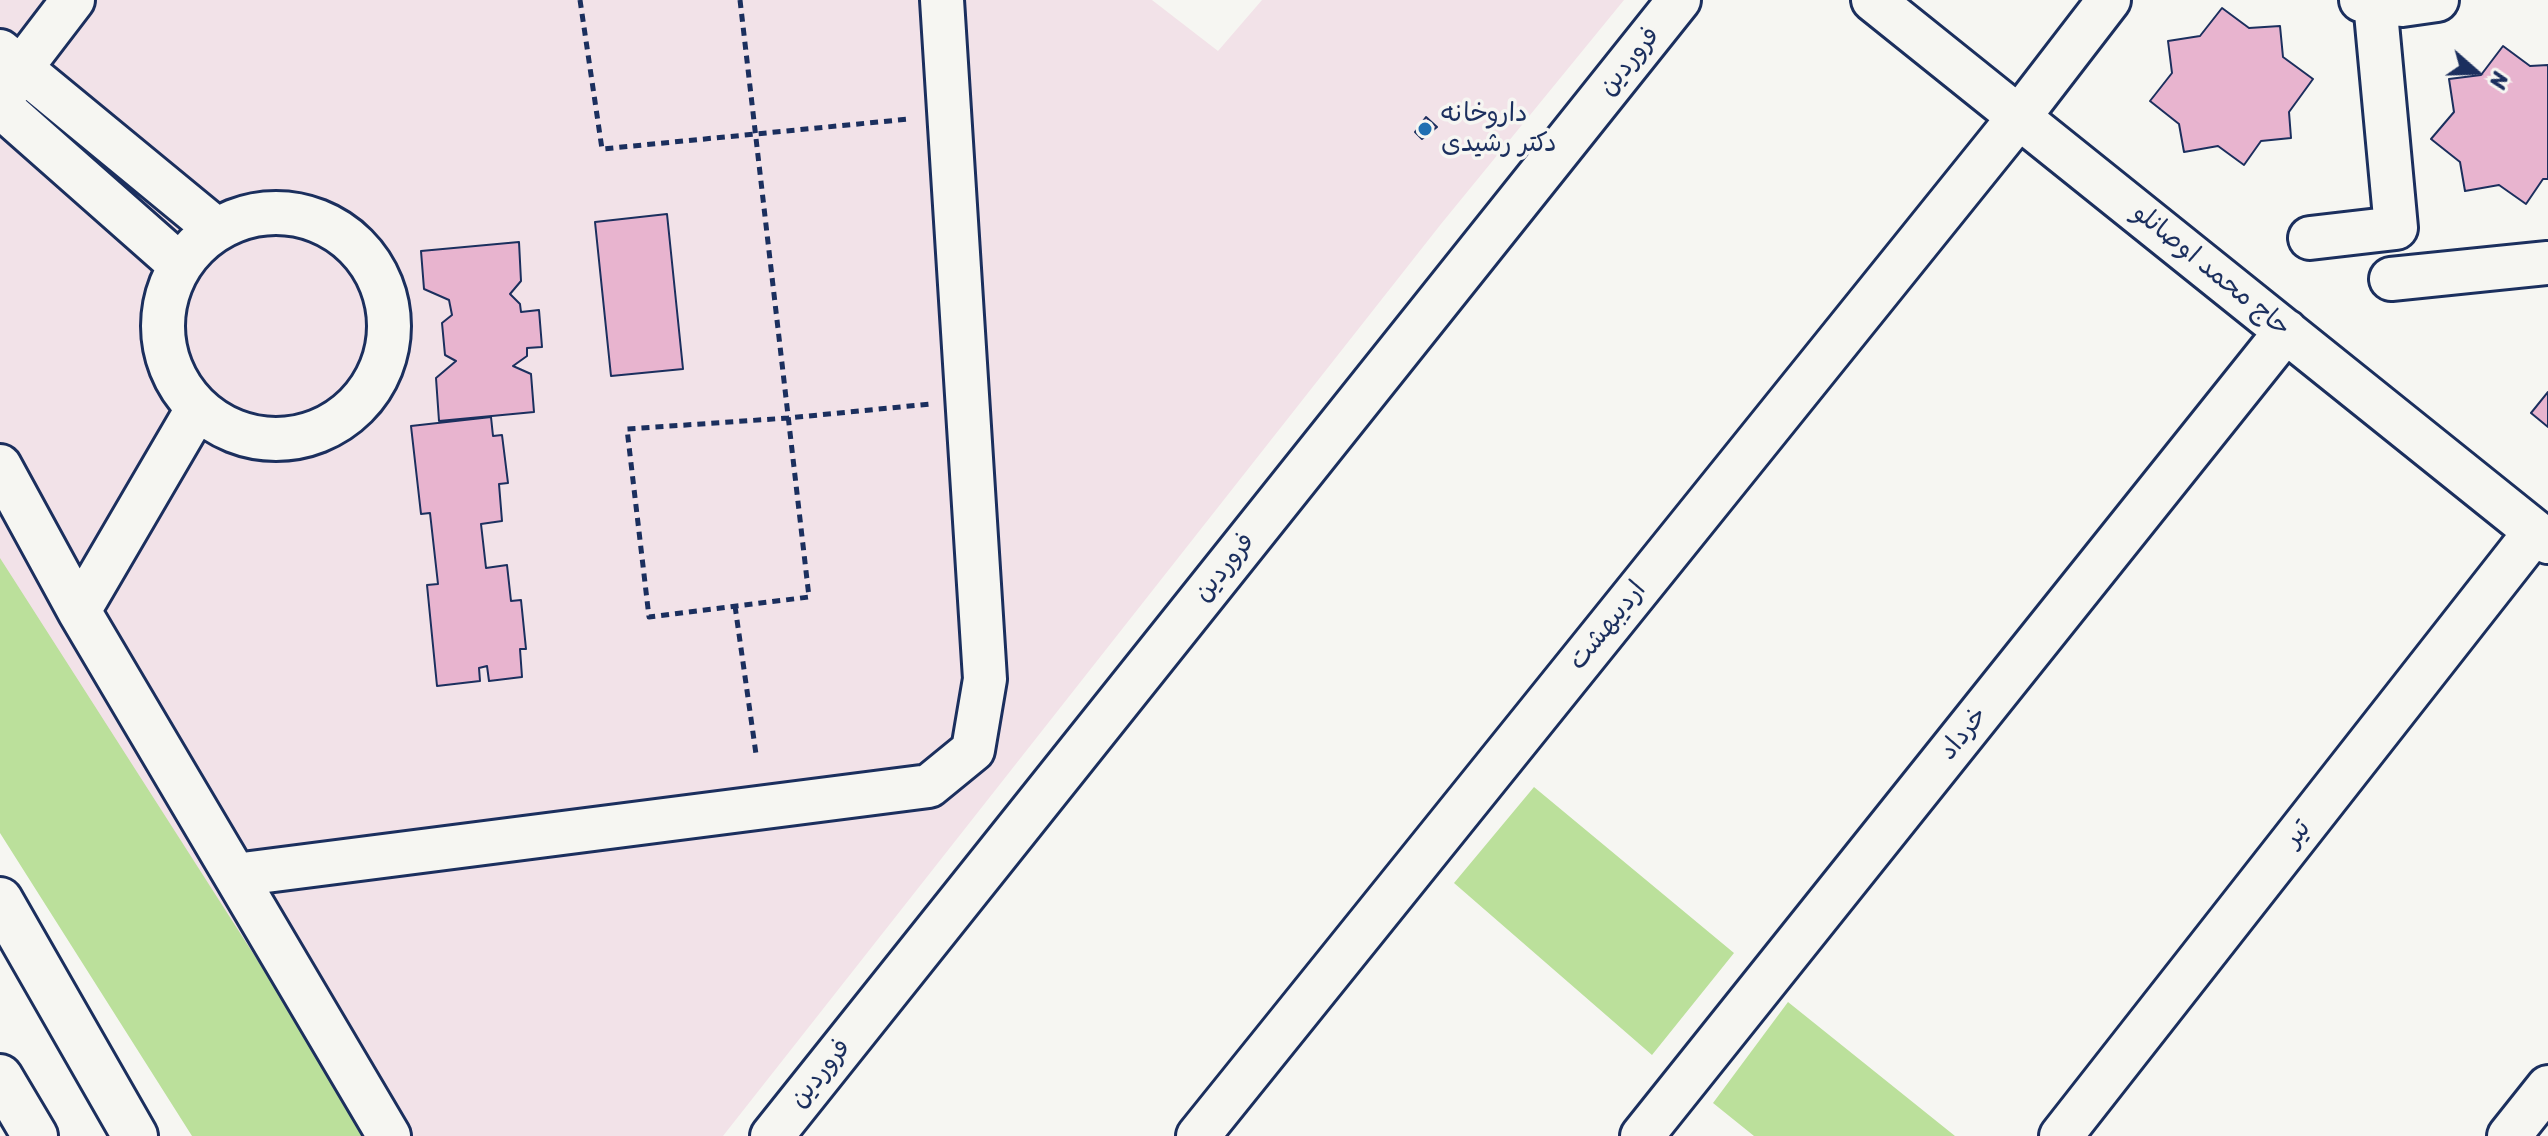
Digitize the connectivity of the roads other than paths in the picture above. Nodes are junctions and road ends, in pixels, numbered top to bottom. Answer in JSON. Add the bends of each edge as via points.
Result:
{"nodes":[{"id":1,"x":73,"y":0,"type":"edge"},
{"id":2,"x":942,"y":0,"type":"edge"},
{"id":3,"x":1679,"y":0,"type":"edge"},
{"id":4,"x":1873,"y":0,"type":"edge"},
{"id":5,"x":2109,"y":0,"type":"edge"},
{"id":6,"x":2437,"y":0,"type":"edge"},
{"id":7,"x":2368,"y":1,"type":"edge"},
{"id":8,"x":11,"y":60,"type":"edge"},
{"id":9,"x":0,"y":105,"type":"edge"},
{"id":10,"x":2019,"y":117,"type":"junction"},
{"id":11,"x":216,"y":229,"type":"junction"},
{"id":12,"x":2310,"y":238,"type":"dead end"},
{"id":13,"x":2548,"y":263,"type":"edge"},
{"id":14,"x":180,"y":265,"type":"junction"},
{"id":15,"x":2391,"y":279,"type":"dead end"},
{"id":16,"x":2286,"y":331,"type":"junction"},
{"id":17,"x":197,"y":409,"type":"junction"},
{"id":18,"x":0,"y":466,"type":"edge"},
{"id":19,"x":2542,"y":537,"type":"edge"},
{"id":20,"x":79,"y":611,"type":"junction"},
{"id":21,"x":235,"y":875,"type":"junction"},
{"id":22,"x":0,"y":900,"type":"edge"},
{"id":23,"x":0,"y":1077,"type":"edge"},
{"id":24,"x":2548,"y":1087,"type":"edge"},
{"id":25,"x":35,"y":1136,"type":"edge"},
{"id":26,"x":135,"y":1136,"type":"edge"},
{"id":27,"x":389,"y":1136,"type":"edge"},
{"id":28,"x":772,"y":1136,"type":"edge"},
{"id":29,"x":1198,"y":1136,"type":"edge"},
{"id":30,"x":1642,"y":1136,"type":"edge"},
{"id":31,"x":2061,"y":1136,"type":"edge"},
{"id":32,"x":2509,"y":1136,"type":"edge"}],
"edges":[{"from":1,"to":8,"type":"street"},
{"from":2,"to":21,"type":"street","via":[[985,679],[973,750],[929,786]]},
{"from":3,"to":28,"type":"street","name":"فروردین"},
{"from":4,"to":10,"type":"street","name":"حاج محمد اوصانلو"},
{"from":5,"to":10,"type":"street","name":"اردیبهشت"},
{"from":6,"to":7,"type":"street","via":[[2402,5]]},
{"from":7,"to":12,"type":"street","via":[[2396,228]]},
{"from":8,"to":9,"type":"street"},
{"from":8,"to":11,"type":"street"},
{"from":9,"to":14,"type":"street"},
{"from":10,"to":16,"type":"street","name":"حاج محمد اوصانلو"},
{"from":10,"to":29,"type":"street","name":"اردیبهشت"},
{"from":11,"to":14,"type":"street"},
{"from":11,"to":17,"type":"street","via":[[253,214],[292,212],[328,224],[359,247],[381,280],[389,331],[386,357],[369,392],[341,420],[306,436],[267,440],[230,431]]},
{"from":13,"to":15,"type":"street"},
{"from":14,"to":17,"type":"street","via":[[165,301],[163,340],[174,378]]},
{"from":16,"to":19,"type":"street","name":"حاج محمد اوصانلو"},
{"from":16,"to":30,"type":"street","name":"خرداد"},
{"from":17,"to":20,"type":"street"},
{"from":18,"to":20,"type":"street"},
{"from":19,"to":31,"type":"street","name":"تیر"},
{"from":20,"to":21,"type":"street"},
{"from":21,"to":27,"type":"street"},
{"from":22,"to":26,"type":"main road"},
{"from":23,"to":25,"type":"main road"},
{"from":24,"to":32,"type":"street"}]}
